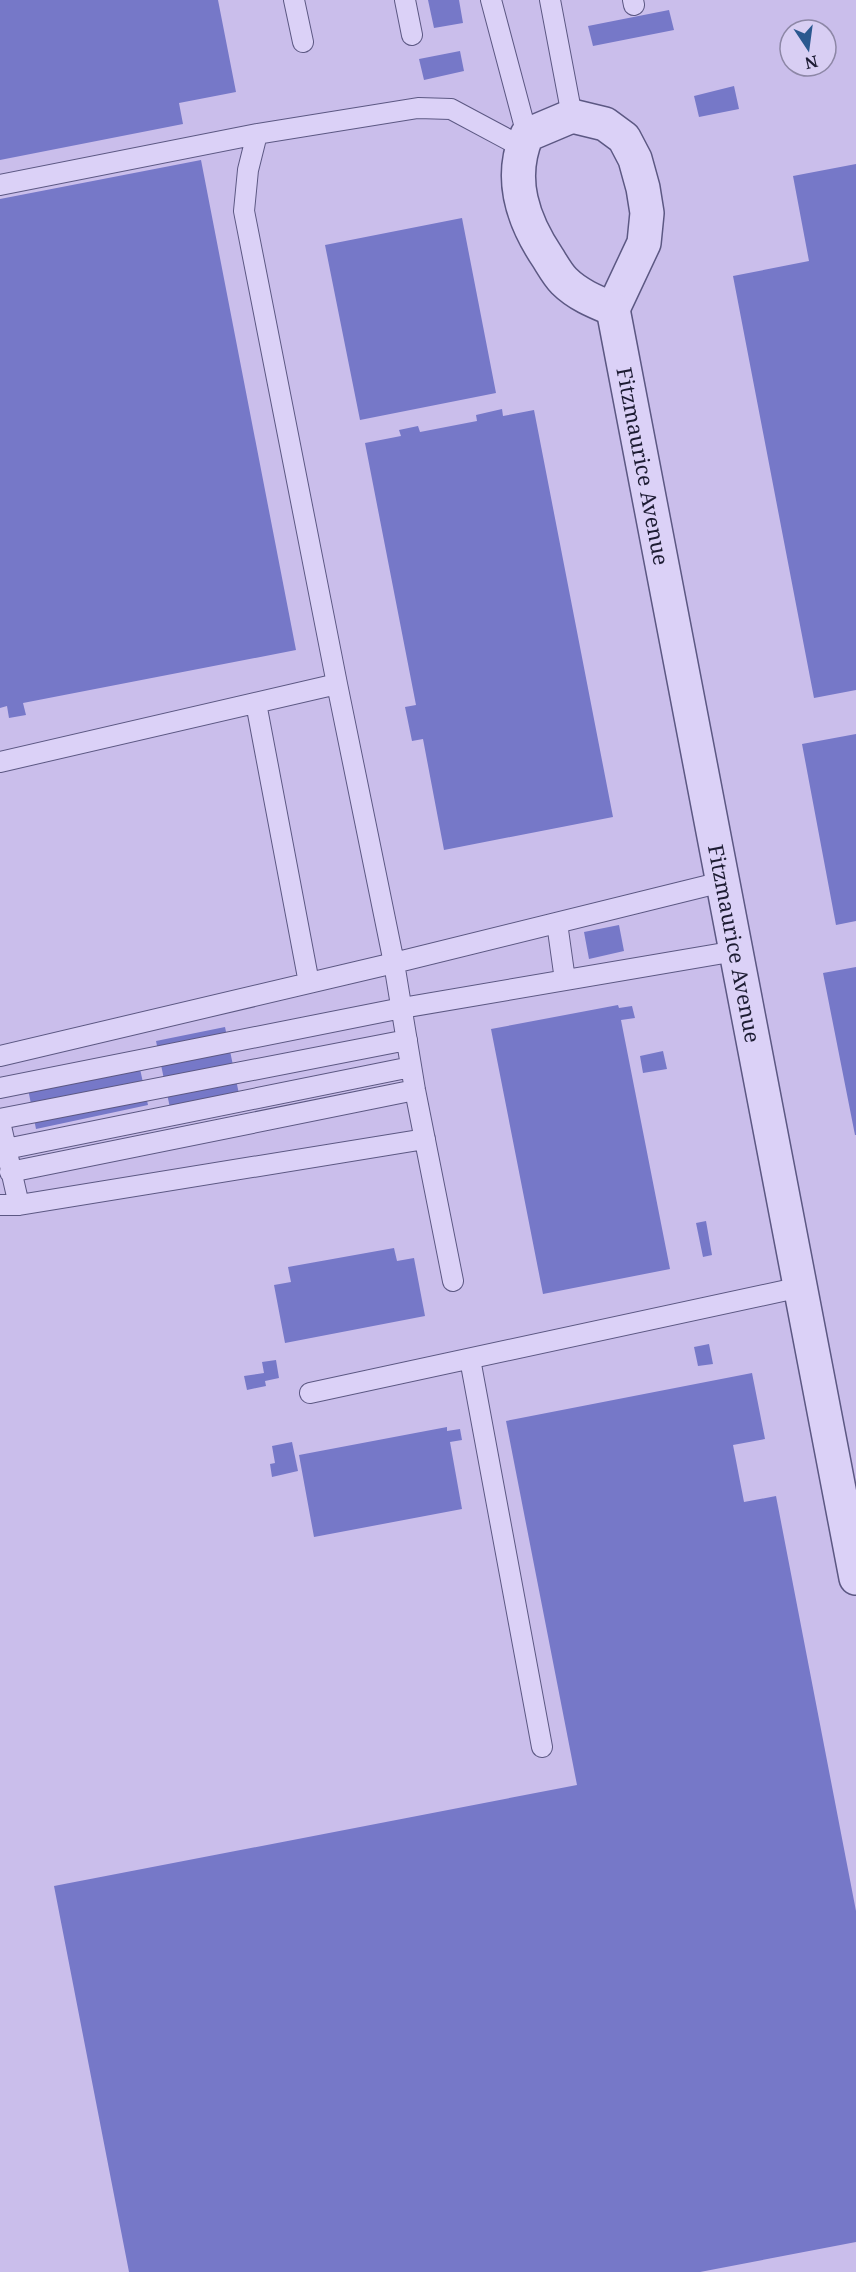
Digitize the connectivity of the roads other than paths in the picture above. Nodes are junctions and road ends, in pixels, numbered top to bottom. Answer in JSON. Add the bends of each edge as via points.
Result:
{"nodes":[{"id":1,"x":294,"y":0,"type":"edge"},
{"id":2,"x":405,"y":0,"type":"edge"},
{"id":3,"x":491,"y":0,"type":"edge"},
{"id":4,"x":550,"y":0,"type":"edge"},
{"id":5,"x":411,"y":35,"type":"dead end"},
{"id":6,"x":303,"y":42,"type":"dead end"},
{"id":7,"x":572,"y":117,"type":"junction"},
{"id":8,"x":257,"y":134,"type":"junction"},
{"id":9,"x":524,"y":141,"type":"junction"},
{"id":10,"x":0,"y":185,"type":"edge"},
{"id":11,"x":613,"y":309,"type":"junction"},
{"id":12,"x":337,"y":684,"type":"junction"},
{"id":13,"x":256,"y":703,"type":"junction"},
{"id":14,"x":0,"y":762,"type":"edge"},
{"id":15,"x":722,"y":882,"type":"junction"},
{"id":16,"x":557,"y":922,"type":"junction"},
{"id":17,"x":736,"y":951,"type":"junction"},
{"id":18,"x":394,"y":963,"type":"junction"},
{"id":19,"x":566,"y":980,"type":"junction"},
{"id":20,"x":309,"y":983,"type":"junction"},
{"id":21,"x":402,"y":1008,"type":"junction"},
{"id":22,"x":407,"y":1040,"type":"junction"},
{"id":23,"x":0,"y":1056,"type":"edge"},
{"id":24,"x":411,"y":1067,"type":"junction"},
{"id":25,"x":0,"y":1088,"type":"edge"},
{"id":26,"x":415,"y":1090,"type":"junction"},
{"id":27,"x":0,"y":1121,"type":"edge"},
{"id":28,"x":425,"y":1139,"type":"junction"},
{"id":29,"x":6,"y":1149,"type":"junction"},
{"id":30,"x":10,"y":1172,"type":"junction"},
{"id":31,"x":10,"y":1205,"type":"edge"},
{"id":32,"x":453,"y":1281,"type":"dead end"},
{"id":33,"x":801,"y":1287,"type":"junction"},
{"id":34,"x":470,"y":1359,"type":"junction"},
{"id":35,"x":310,"y":1393,"type":"dead end"},
{"id":36,"x":856,"y":1578,"type":"edge"},
{"id":37,"x":542,"y":1747,"type":"dead end"}],
"edges":[{"from":1,"to":6,"type":"lane"},
{"from":2,"to":5,"type":"lane"},
{"from":3,"to":9,"type":"lane"},
{"from":4,"to":7,"type":"lane"},
{"from":7,"to":9,"type":"street"},
{"from":7,"to":11,"type":"street","via":[[605,124],[624,138],[644,188],[644,243]]},
{"from":8,"to":9,"type":"lane","via":[[432,107],[451,110]]},
{"from":8,"to":10,"type":"lane"},
{"from":8,"to":12,"type":"lane","via":[[244,211]]},
{"from":9,"to":11,"type":"street","via":[[519,164],[522,211],[536,239],[564,281]]},
{"from":11,"to":15,"type":"street","name":"Fitzmaurice Avenue"},
{"from":12,"to":13,"type":"lane"},
{"from":12,"to":18,"type":"lane"},
{"from":13,"to":14,"type":"lane"},
{"from":13,"to":20,"type":"lane"},
{"from":15,"to":16,"type":"lane"},
{"from":15,"to":17,"type":"street","name":"Fitzmaurice Avenue"},
{"from":16,"to":18,"type":"lane"},
{"from":16,"to":19,"type":"lane"},
{"from":17,"to":19,"type":"lane"},
{"from":17,"to":33,"type":"street","name":"Fitzmaurice Avenue"},
{"from":18,"to":20,"type":"lane"},
{"from":18,"to":21,"type":"lane"},
{"from":19,"to":21,"type":"lane"},
{"from":20,"to":23,"type":"lane"},
{"from":21,"to":22,"type":"lane"},
{"from":21,"to":25,"type":"lane"},
{"from":22,"to":24,"type":"lane"},
{"from":22,"to":27,"type":"lane"},
{"from":24,"to":26,"type":"lane"},
{"from":24,"to":29,"type":"lane"},
{"from":26,"to":28,"type":"lane"},
{"from":26,"to":30,"type":"lane"},
{"from":27,"to":29,"type":"lane"},
{"from":28,"to":31,"type":"lane"},
{"from":28,"to":32,"type":"lane"},
{"from":29,"to":30,"type":"lane"},
{"from":30,"to":31,"type":"lane"},
{"from":33,"to":34,"type":"lane"},
{"from":33,"to":36,"type":"street","name":"Fitzmaurice Avenue"},
{"from":34,"to":35,"type":"lane"},
{"from":34,"to":37,"type":"lane"}]}
